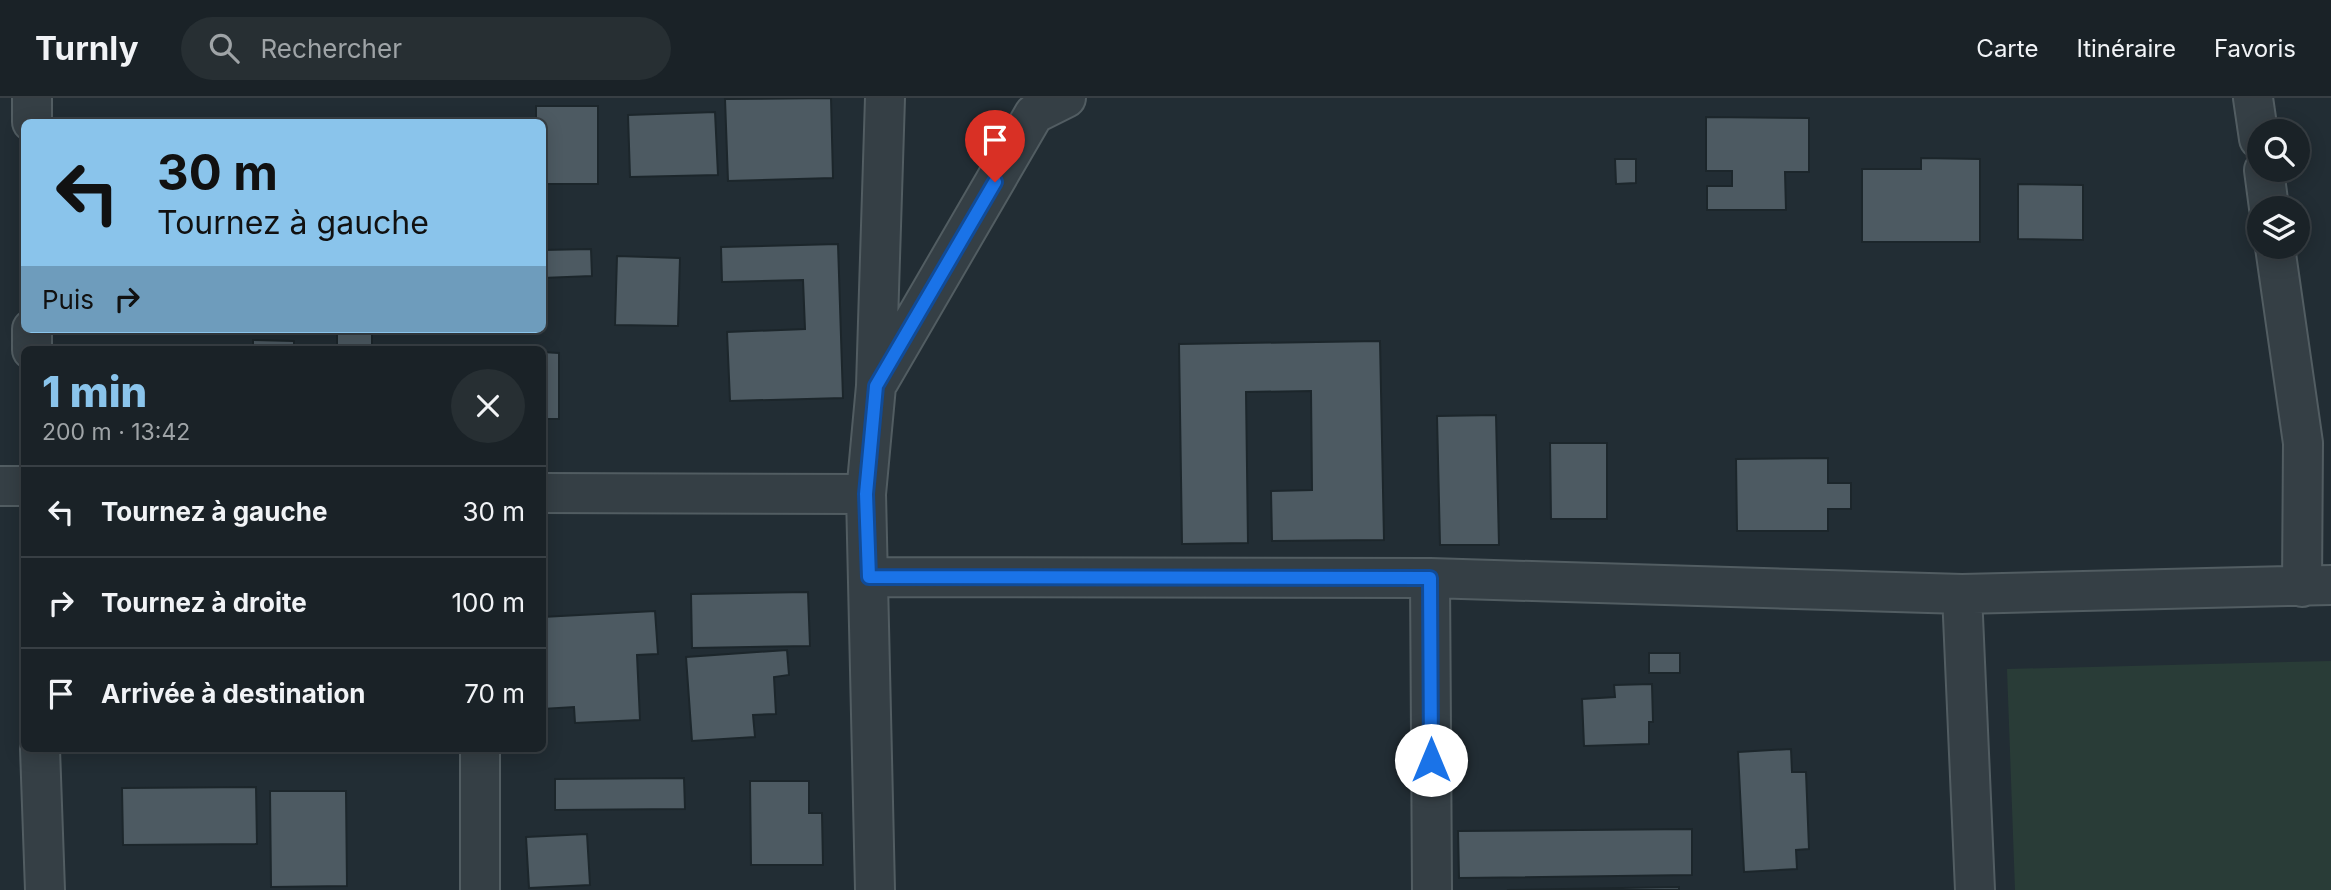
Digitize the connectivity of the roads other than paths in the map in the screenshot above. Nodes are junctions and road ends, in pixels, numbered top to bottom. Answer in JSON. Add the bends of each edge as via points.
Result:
{"nodes":[{"id":1,"x":32,"y":98,"type":"edge"},
{"id":2,"x":885,"y":98,"type":"edge"},
{"id":3,"x":1066,"y":98,"type":"edge"},
{"id":4,"x":2253,"y":98,"type":"edge"},
{"id":5,"x":32,"y":119,"type":"edge"},
{"id":6,"x":2256,"y":119,"type":"edge"},
{"id":7,"x":2276,"y":259,"type":"edge"},
{"id":8,"x":876,"y":386,"type":"junction"},
{"id":9,"x":0,"y":486,"type":"edge"},
{"id":10,"x":21,"y":486,"type":"edge"},
{"id":11,"x":546,"y":493,"type":"edge"},
{"id":12,"x":866,"y":494,"type":"junction"},
{"id":13,"x":869,"y":577,"type":"junction"},
{"id":14,"x":1430,"y":578,"type":"junction"},
{"id":15,"x":2317,"y":586,"type":"edge"},
{"id":16,"x":1962,"y":594,"type":"junction"},
{"id":17,"x":40,"y":752,"type":"edge"},
{"id":18,"x":480,"y":752,"type":"edge"},
{"id":19,"x":44,"y":890,"type":"edge"},
{"id":20,"x":480,"y":890,"type":"edge"},
{"id":21,"x":875,"y":890,"type":"edge"},
{"id":22,"x":1432,"y":890,"type":"edge"},
{"id":23,"x":1975,"y":890,"type":"edge"}],
"edges":[{"from":1,"to":5,"type":"street"},
{"from":2,"to":8,"type":"street"},
{"from":3,"to":8,"type":"street","via":[[1034,114]]},
{"from":4,"to":6,"type":"street"},
{"from":7,"to":15,"type":"street","via":[[2303,443]]},
{"from":8,"to":12,"type":"street"},
{"from":9,"to":10,"type":"street"},
{"from":11,"to":12,"type":"street"},
{"from":12,"to":13,"type":"street"},
{"from":13,"to":14,"type":"street"},
{"from":13,"to":21,"type":"street"},
{"from":14,"to":16,"type":"street"},
{"from":14,"to":22,"type":"street"},
{"from":15,"to":16,"type":"street"},
{"from":16,"to":23,"type":"street"},
{"from":17,"to":19,"type":"street"},
{"from":18,"to":20,"type":"street"}]}
